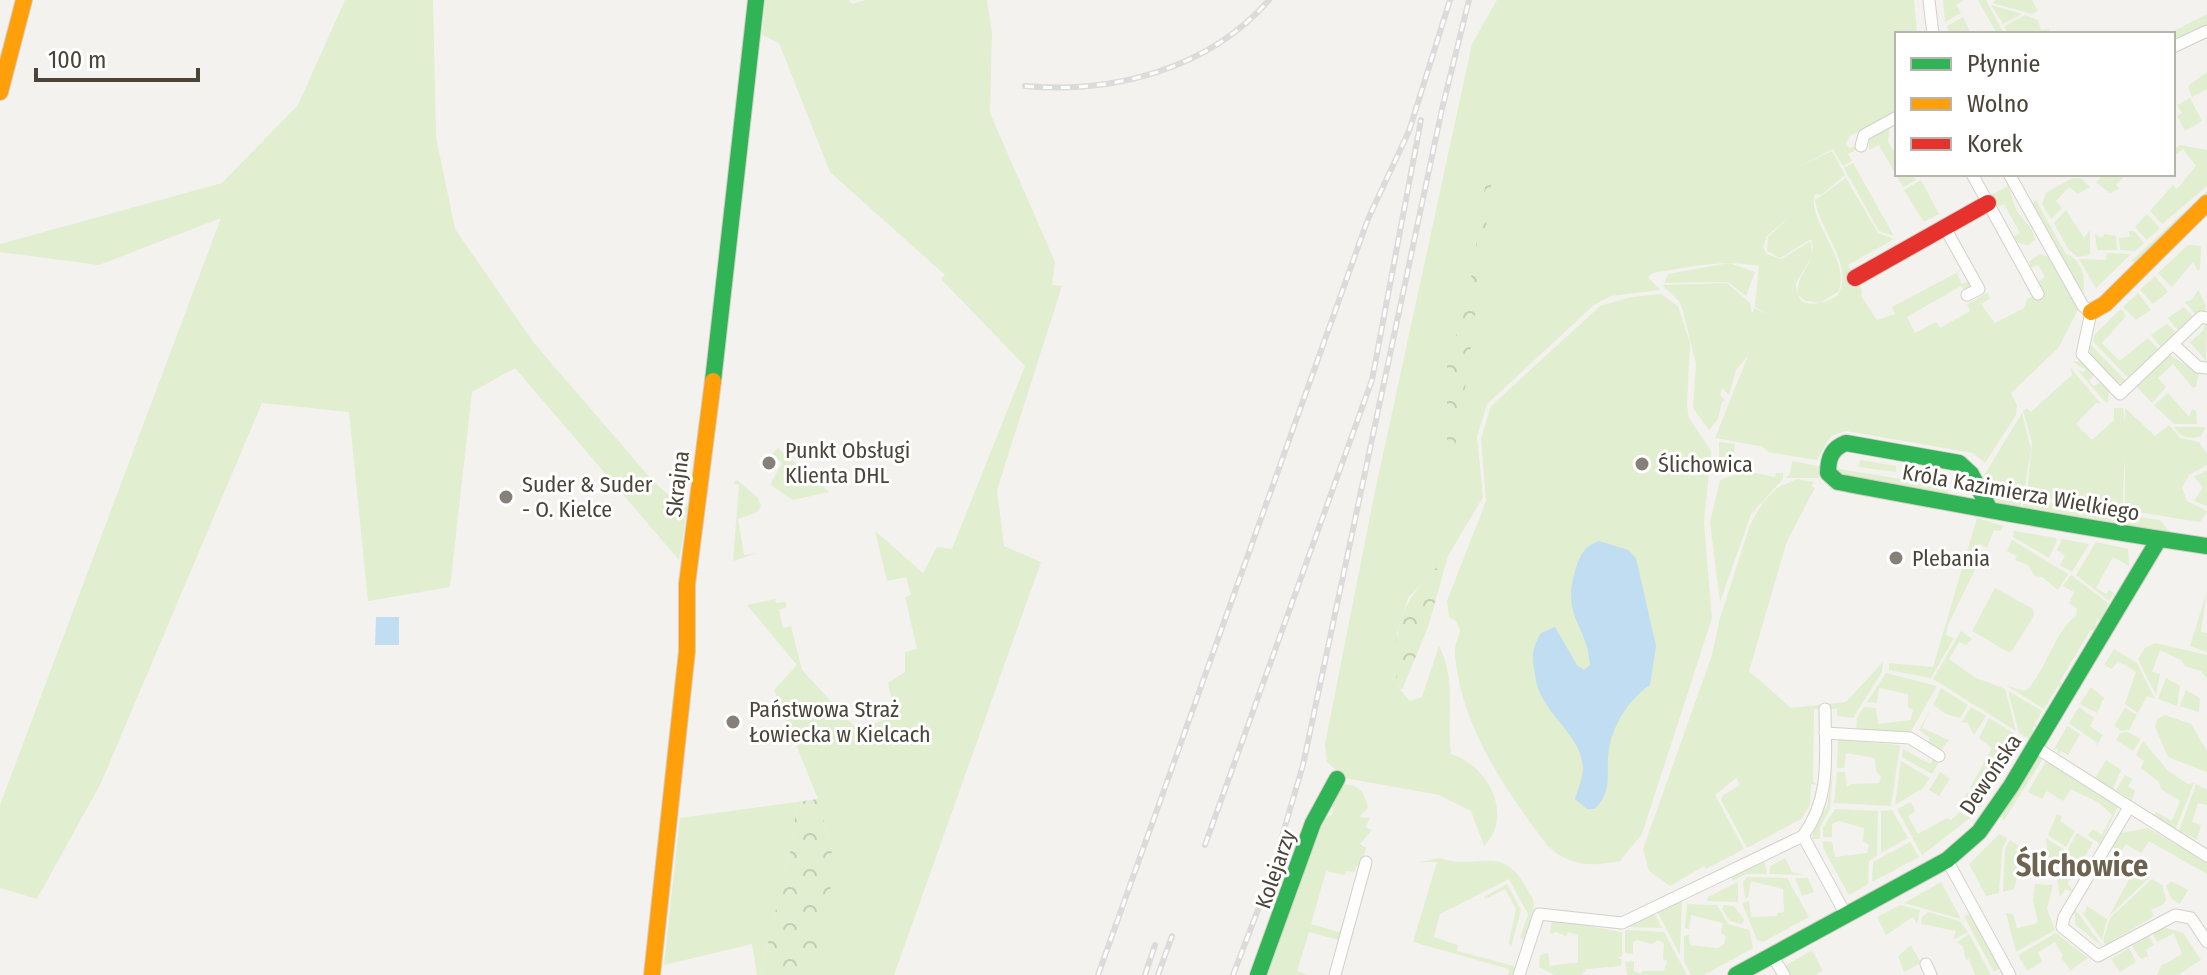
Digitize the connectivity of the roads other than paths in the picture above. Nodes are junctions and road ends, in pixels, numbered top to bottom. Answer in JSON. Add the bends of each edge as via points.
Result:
{"nodes":[{"id":1,"x":24,"y":0,"type":"edge"},
{"id":2,"x":756,"y":0,"type":"edge"},
{"id":3,"x":1929,"y":0,"type":"edge"},
{"id":4,"x":2207,"y":31,"type":"edge"},
{"id":5,"x":1933,"y":32,"type":"edge"},
{"id":6,"x":2175,"y":46,"type":"edge"},
{"id":7,"x":0,"y":92,"type":"edge"},
{"id":8,"x":1895,"y":118,"type":"edge"},
{"id":9,"x":1861,"y":146,"type":"dead end"},
{"id":10,"x":1973,"y":176,"type":"edge"},
{"id":11,"x":2010,"y":176,"type":"edge"},
{"id":12,"x":1988,"y":203,"type":"junction"},
{"id":13,"x":2207,"y":203,"type":"edge"},
{"id":14,"x":1945,"y":228,"type":"junction"},
{"id":15,"x":1855,"y":278,"type":"dead end"},
{"id":16,"x":2038,"y":294,"type":"dead end"},
{"id":17,"x":1967,"y":295,"type":"dead end"},
{"id":18,"x":2091,"y":312,"type":"junction"},
{"id":19,"x":2207,"y":318,"type":"edge"},
{"id":20,"x":2174,"y":345,"type":"junction"},
{"id":21,"x":2207,"y":368,"type":"edge"},
{"id":22,"x":1990,"y":510,"type":"junction"},
{"id":23,"x":2159,"y":539,"type":"junction"},
{"id":24,"x":2207,"y":546,"type":"edge"},
{"id":25,"x":1825,"y":709,"type":"dead end"},
{"id":26,"x":1825,"y":733,"type":"junction"},
{"id":27,"x":2035,"y":747,"type":"junction"},
{"id":28,"x":1939,"y":756,"type":"dead end"},
{"id":29,"x":1337,"y":779,"type":"dead end"},
{"id":30,"x":2128,"y":809,"type":"junction"},
{"id":31,"x":1803,"y":836,"type":"junction"},
{"id":32,"x":2207,"y":856,"type":"edge"},
{"id":33,"x":1947,"y":860,"type":"junction"},
{"id":34,"x":1366,"y":862,"type":"dead end"},
{"id":35,"x":1846,"y":915,"type":"junction"},
{"id":36,"x":2207,"y":942,"type":"edge"},
{"id":37,"x":1772,"y":955,"type":"junction"},
{"id":38,"x":652,"y":975,"type":"edge"},
{"id":39,"x":1258,"y":975,"type":"edge"},
{"id":40,"x":1335,"y":975,"type":"edge"},
{"id":41,"x":1519,"y":975,"type":"edge"},
{"id":42,"x":1736,"y":975,"type":"edge"},
{"id":43,"x":1784,"y":975,"type":"edge"},
{"id":44,"x":2010,"y":975,"type":"edge"}],
"edges":[{"from":1,"to":7,"type":"street"},
{"from":2,"to":38,"type":"street","name":"Skrajna","via":[[687,584],[687,651]]},
{"from":3,"to":5,"type":"street"},
{"from":4,"to":6,"type":"street"},
{"from":8,"to":9,"type":"street","via":[[1864,135]]},
{"from":10,"to":12,"type":"street"},
{"from":11,"to":18,"type":"street"},
{"from":12,"to":14,"type":"street"},
{"from":12,"to":16,"type":"street"},
{"from":13,"to":18,"type":"street"},
{"from":14,"to":15,"type":"street"},
{"from":14,"to":17,"type":"street","via":[[1979,289]]},
{"from":18,"to":20,"type":"street","via":[[2081,352],[2120,394]]},
{"from":19,"to":20,"type":"street","via":[[2201,317]]},
{"from":20,"to":21,"type":"street","via":[[2198,367]]},
{"from":22,"to":22,"type":"street","name":"Króla Kazimierza Wielkiego","via":[[1959,463],[1846,443],[1830,455],[1830,477],[1838,482]]},
{"from":22,"to":23,"type":"street","name":"Króla Kazimierza Wielkiego"},
{"from":23,"to":24,"type":"street","name":"Króla Kazimierza Wielkiego"},
{"from":23,"to":27,"type":"street","name":"Dewońska"},
{"from":25,"to":26,"type":"street"},
{"from":26,"to":28,"type":"street","via":[[1910,738]]},
{"from":26,"to":31,"type":"street","via":[[1825,792]]},
{"from":27,"to":30,"type":"street"},
{"from":27,"to":33,"type":"street","name":"Dewońska","via":[[1991,817]]},
{"from":29,"to":39,"type":"street","name":"Kolejarzy","via":[[1313,823]]},
{"from":30,"to":32,"type":"street"},
{"from":30,"to":36,"type":"street","via":[[2062,927],[2101,956],[2177,914],[2189,917]]},
{"from":31,"to":35,"type":"street"},
{"from":31,"to":41,"type":"street","via":[[1622,923],[1539,914]]},
{"from":33,"to":35,"type":"street","name":"Dewońska"},
{"from":33,"to":44,"type":"street"},
{"from":34,"to":40,"type":"street"},
{"from":35,"to":37,"type":"street","name":"Dewońska"},
{"from":37,"to":42,"type":"street","name":"Dewońska"},
{"from":37,"to":43,"type":"street"}]}
